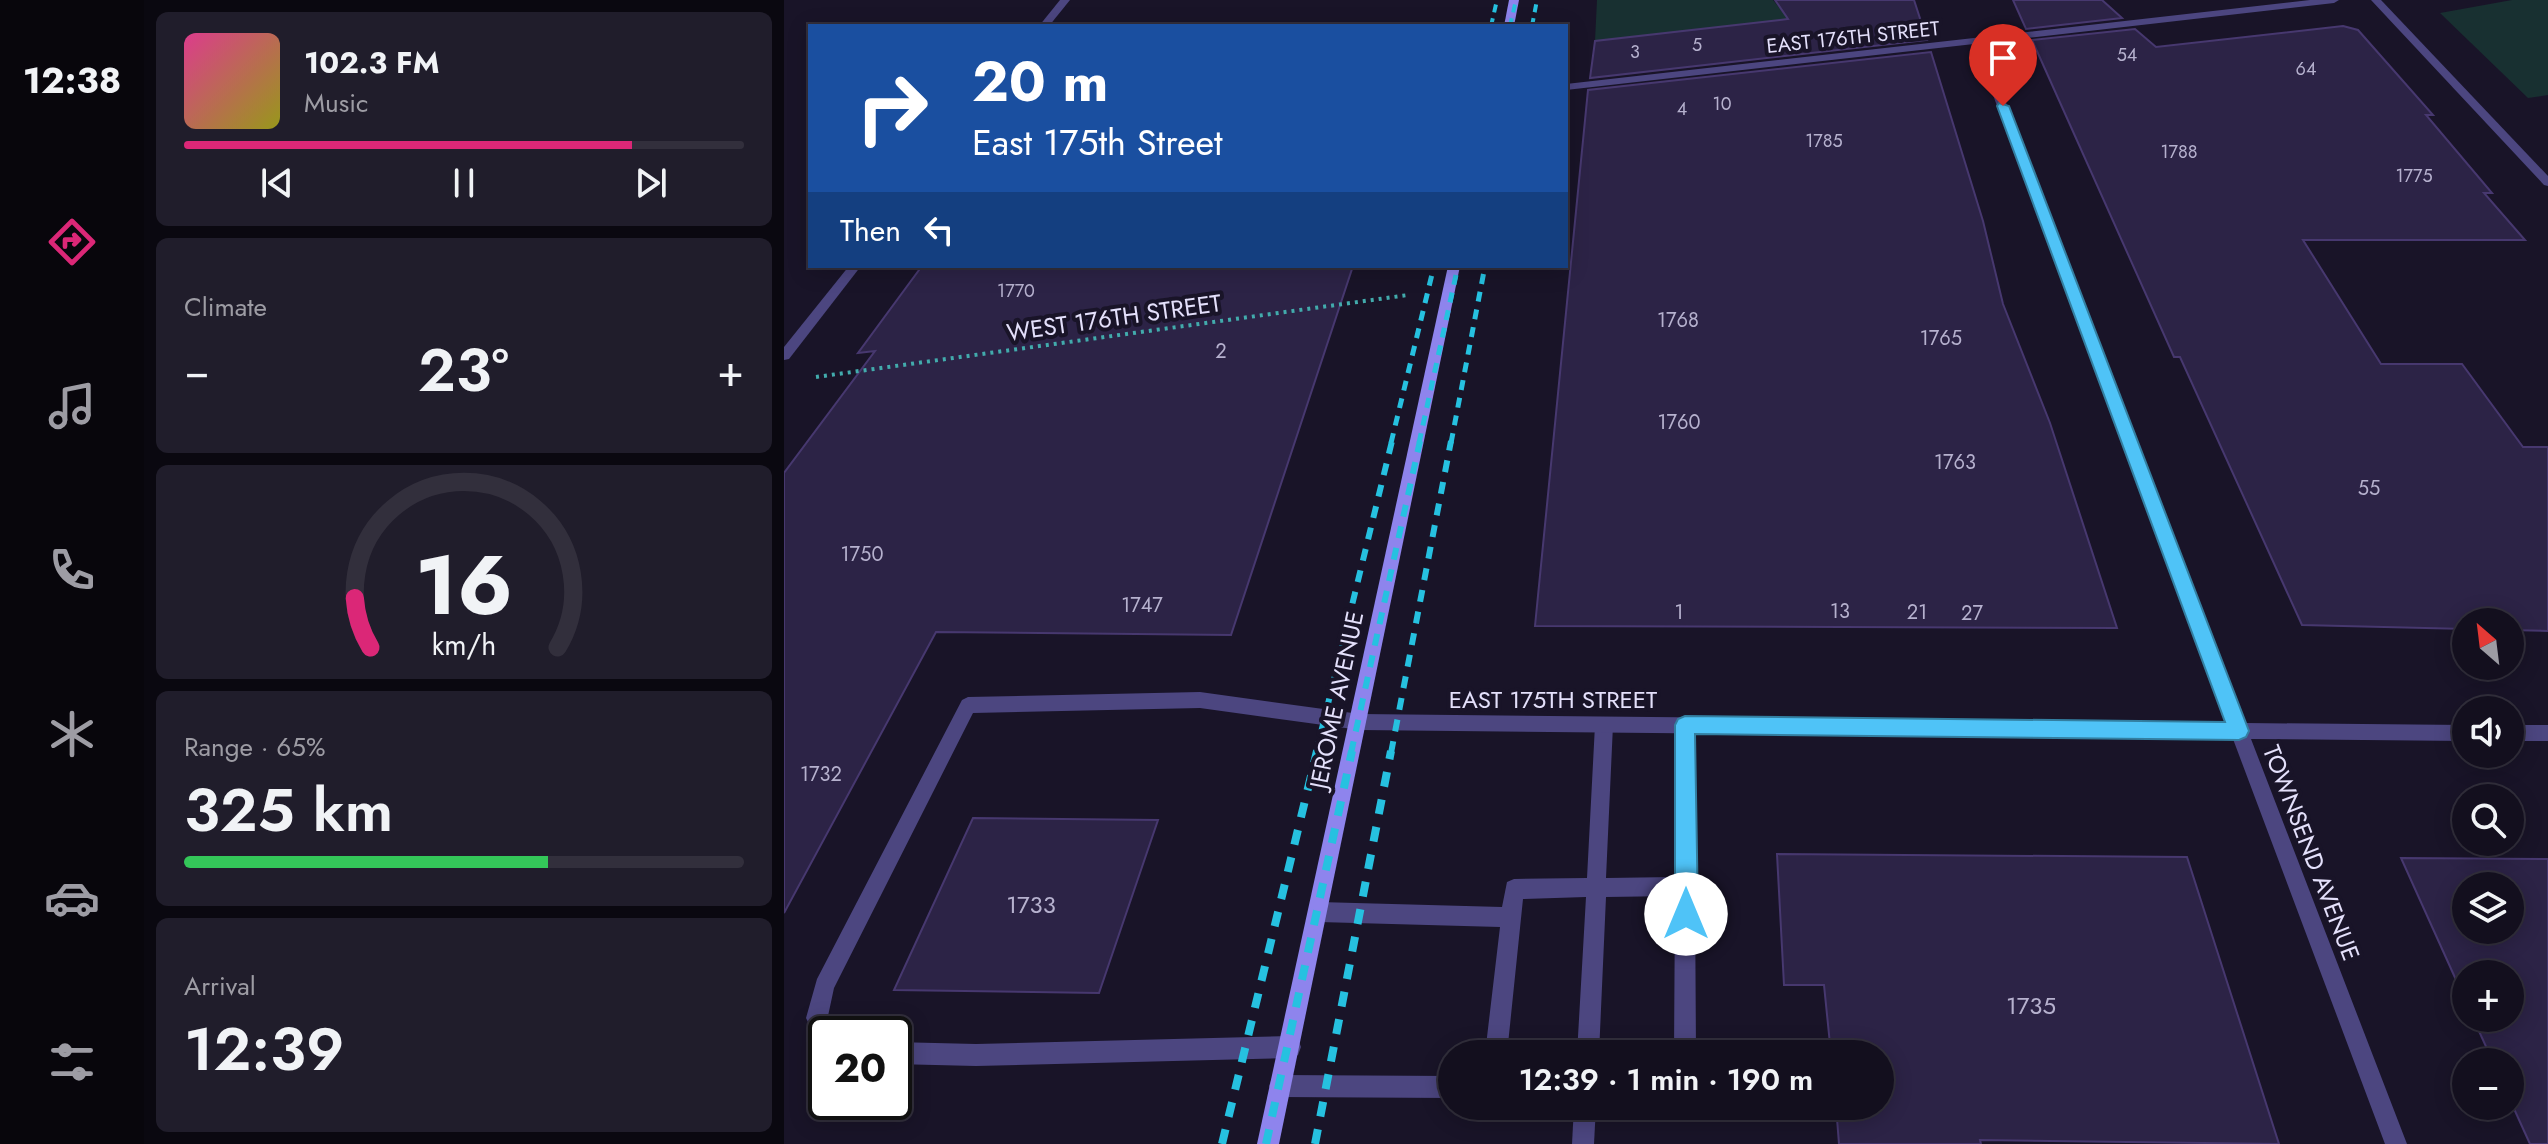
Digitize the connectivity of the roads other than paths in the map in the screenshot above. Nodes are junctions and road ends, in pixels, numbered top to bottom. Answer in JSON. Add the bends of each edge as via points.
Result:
{"nodes":[{"id":1,"x":1065,"y":0,"type":"edge"},
{"id":2,"x":1514,"y":0,"type":"edge"},
{"id":3,"x":2334,"y":0,"type":"edge"},
{"id":4,"x":2376,"y":0,"type":"edge"},
{"id":5,"x":1046,"y":24,"type":"edge"},
{"id":6,"x":1509,"y":24,"type":"edge"},
{"id":7,"x":1978,"y":41,"type":"junction"},
{"id":8,"x":1568,"y":87,"type":"edge"},
{"id":9,"x":2548,"y":183,"type":"edge"},
{"id":10,"x":853,"y":268,"type":"edge"},
{"id":11,"x":1454,"y":268,"type":"edge"},
{"id":12,"x":784,"y":356,"type":"edge"},
{"id":13,"x":1360,"y":722,"type":"junction"},
{"id":14,"x":1604,"y":725,"type":"junction"},
{"id":15,"x":1685,"y":725,"type":"junction"},
{"id":16,"x":2239,"y":731,"type":"junction"},
{"id":17,"x":2452,"y":733,"type":"edge"},
{"id":18,"x":2524,"y":733,"type":"edge"},
{"id":19,"x":2548,"y":733,"type":"edge"},
{"id":20,"x":1686,"y":886,"type":"junction"},
{"id":21,"x":1598,"y":887,"type":"junction"},
{"id":22,"x":1319,"y":912,"type":"junction"},
{"id":23,"x":1510,"y":917,"type":"junction"},
{"id":24,"x":817,"y":1016,"type":"edge"},
{"id":25,"x":1497,"y":1040,"type":"edge"},
{"id":26,"x":1589,"y":1040,"type":"edge"},
{"id":27,"x":1685,"y":1040,"type":"edge"},
{"id":28,"x":1290,"y":1047,"type":"junction"},
{"id":29,"x":912,"y":1053,"type":"edge"},
{"id":30,"x":1280,"y":1086,"type":"junction"},
{"id":31,"x":1438,"y":1087,"type":"edge"},
{"id":32,"x":1584,"y":1120,"type":"edge"},
{"id":33,"x":1268,"y":1144,"type":"edge"},
{"id":34,"x":1583,"y":1144,"type":"edge"},
{"id":35,"x":2396,"y":1144,"type":"edge"}],
"edges":[{"from":1,"to":5,"type":"street"},
{"from":2,"to":6,"type":"main road"},
{"from":3,"to":7,"type":"street","name":"EAST 176TH STREET"},
{"from":4,"to":9,"type":"street"},
{"from":7,"to":8,"type":"street","name":"EAST 176TH STREET"},
{"from":7,"to":16,"type":"street","name":"TOWNSEND AVENUE"},
{"from":10,"to":12,"type":"street"},
{"from":11,"to":13,"type":"main road","name":"JEROME AVENUE"},
{"from":13,"to":14,"type":"street","name":"EAST 175TH STREET"},
{"from":13,"to":22,"type":"main road","name":"JEROME AVENUE"},
{"from":13,"to":24,"type":"street","name":"EAST 175TH STREET","via":[[1200,700],[968,705],[824,986]]},
{"from":14,"to":15,"type":"street","name":"EAST 175TH STREET"},
{"from":14,"to":21,"type":"street"},
{"from":15,"to":16,"type":"street","name":"EAST 175TH STREET"},
{"from":15,"to":20,"type":"street"},
{"from":16,"to":17,"type":"street","name":"EAST 175TH STREET"},
{"from":16,"to":35,"type":"street","name":"TOWNSEND AVENUE"},
{"from":18,"to":19,"type":"street"},
{"from":20,"to":21,"type":"street"},
{"from":20,"to":27,"type":"street"},
{"from":21,"to":23,"type":"street","via":[[1514,889]]},
{"from":21,"to":26,"type":"street"},
{"from":22,"to":23,"type":"street"},
{"from":22,"to":28,"type":"main road","name":"JEROME AVENUE"},
{"from":23,"to":25,"type":"street"},
{"from":28,"to":29,"type":"street"},
{"from":28,"to":30,"type":"main road","name":"JEROME AVENUE"},
{"from":30,"to":31,"type":"street"},
{"from":30,"to":33,"type":"main road","name":"JEROME AVENUE"},
{"from":32,"to":34,"type":"street"}]}
